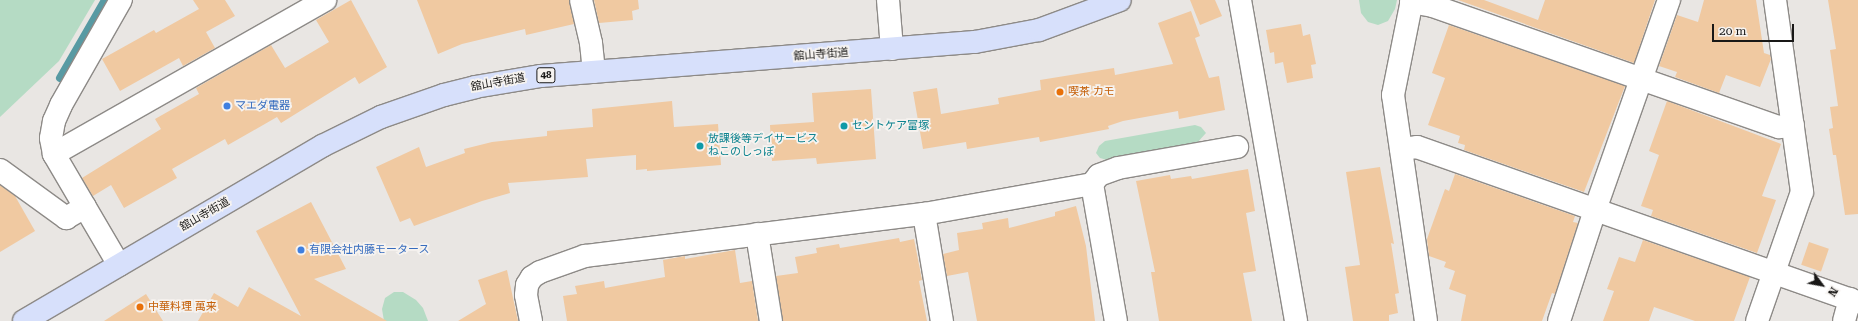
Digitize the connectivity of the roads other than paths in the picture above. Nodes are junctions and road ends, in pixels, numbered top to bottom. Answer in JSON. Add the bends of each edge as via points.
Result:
{"nodes":[{"id":1,"x":121,"y":0,"type":"edge"},
{"id":2,"x":325,"y":0,"type":"edge"},
{"id":3,"x":581,"y":0,"type":"edge"},
{"id":4,"x":888,"y":0,"type":"edge"},
{"id":5,"x":1120,"y":0,"type":"edge"},
{"id":6,"x":1240,"y":0,"type":"edge"},
{"id":7,"x":1669,"y":0,"type":"edge"},
{"id":8,"x":1775,"y":0,"type":"edge"},
{"id":9,"x":1411,"y":1,"type":"edge"},
{"id":10,"x":892,"y":49,"type":"junction"},
{"id":11,"x":594,"y":72,"type":"junction"},
{"id":12,"x":1641,"y":79,"type":"junction"},
{"id":13,"x":1793,"y":125,"type":"junction"},
{"id":14,"x":1238,"y":147,"type":"dead end"},
{"id":15,"x":1401,"y":149,"type":"junction"},
{"id":16,"x":54,"y":154,"type":"junction"},
{"id":17,"x":0,"y":170,"type":"edge"},
{"id":18,"x":1092,"y":184,"type":"junction"},
{"id":19,"x":85,"y":207,"type":"junction"},
{"id":20,"x":1595,"y":210,"type":"junction"},
{"id":21,"x":924,"y":214,"type":"junction"},
{"id":22,"x":757,"y":234,"type":"junction"},
{"id":23,"x":119,"y":265,"type":"junction"},
{"id":24,"x":1774,"y":273,"type":"junction"},
{"id":25,"x":1854,"y":301,"type":"edge"},
{"id":26,"x":24,"y":321,"type":"edge"},
{"id":27,"x":531,"y":321,"type":"edge"},
{"id":28,"x":771,"y":321,"type":"edge"},
{"id":29,"x":942,"y":321,"type":"edge"},
{"id":30,"x":1116,"y":321,"type":"edge"},
{"id":31,"x":1296,"y":321,"type":"edge"},
{"id":32,"x":1426,"y":321,"type":"edge"},
{"id":33,"x":1559,"y":321,"type":"edge"},
{"id":34,"x":1757,"y":321,"type":"edge"},
{"id":35,"x":1844,"y":321,"type":"edge"}],
"edges":[{"from":1,"to":16,"type":"street","via":[[54,121],[51,138]]},
{"from":2,"to":16,"type":"street"},
{"from":3,"to":11,"type":"street","via":[[591,43]]},
{"from":4,"to":10,"type":"street"},
{"from":5,"to":10,"type":"main road","name":"舘山寺街道","number":"48","via":[[1070,20],[1007,37]]},
{"from":6,"to":31,"type":"street"},
{"from":7,"to":12,"type":"street"},
{"from":8,"to":13,"type":"street"},
{"from":9,"to":12,"type":"street","via":[[1433,6]]},
{"from":9,"to":15,"type":"street","via":[[1393,95]]},
{"from":10,"to":11,"type":"main road","name":"舘山寺街道","number":"48"},
{"from":11,"to":23,"type":"main road","name":"舘山寺街道","number":"48","via":[[541,76],[475,86],[387,115],[322,146]]},
{"from":12,"to":13,"type":"street","via":[[1779,128]]},
{"from":12,"to":20,"type":"street"},
{"from":13,"to":24,"type":"street","via":[[1802,192]]},
{"from":14,"to":18,"type":"street","via":[[1118,168],[1099,175]]},
{"from":15,"to":20,"type":"street","via":[[1417,147]]},
{"from":15,"to":32,"type":"street"},
{"from":16,"to":19,"type":"street"},
{"from":17,"to":19,"type":"street","via":[[66,218]]},
{"from":18,"to":21,"type":"street"},
{"from":18,"to":30,"type":"street"},
{"from":19,"to":23,"type":"street"},
{"from":20,"to":24,"type":"street"},
{"from":20,"to":33,"type":"street"},
{"from":21,"to":22,"type":"street"},
{"from":21,"to":29,"type":"street"},
{"from":22,"to":27,"type":"street","via":[[602,252],[540,272],[532,277],[527,285],[526,295]]},
{"from":22,"to":28,"type":"street"},
{"from":23,"to":26,"type":"main road","name":"舘山寺街道","number":"48"},
{"from":24,"to":25,"type":"street"},
{"from":24,"to":34,"type":"street"},
{"from":25,"to":35,"type":"street"}]}
